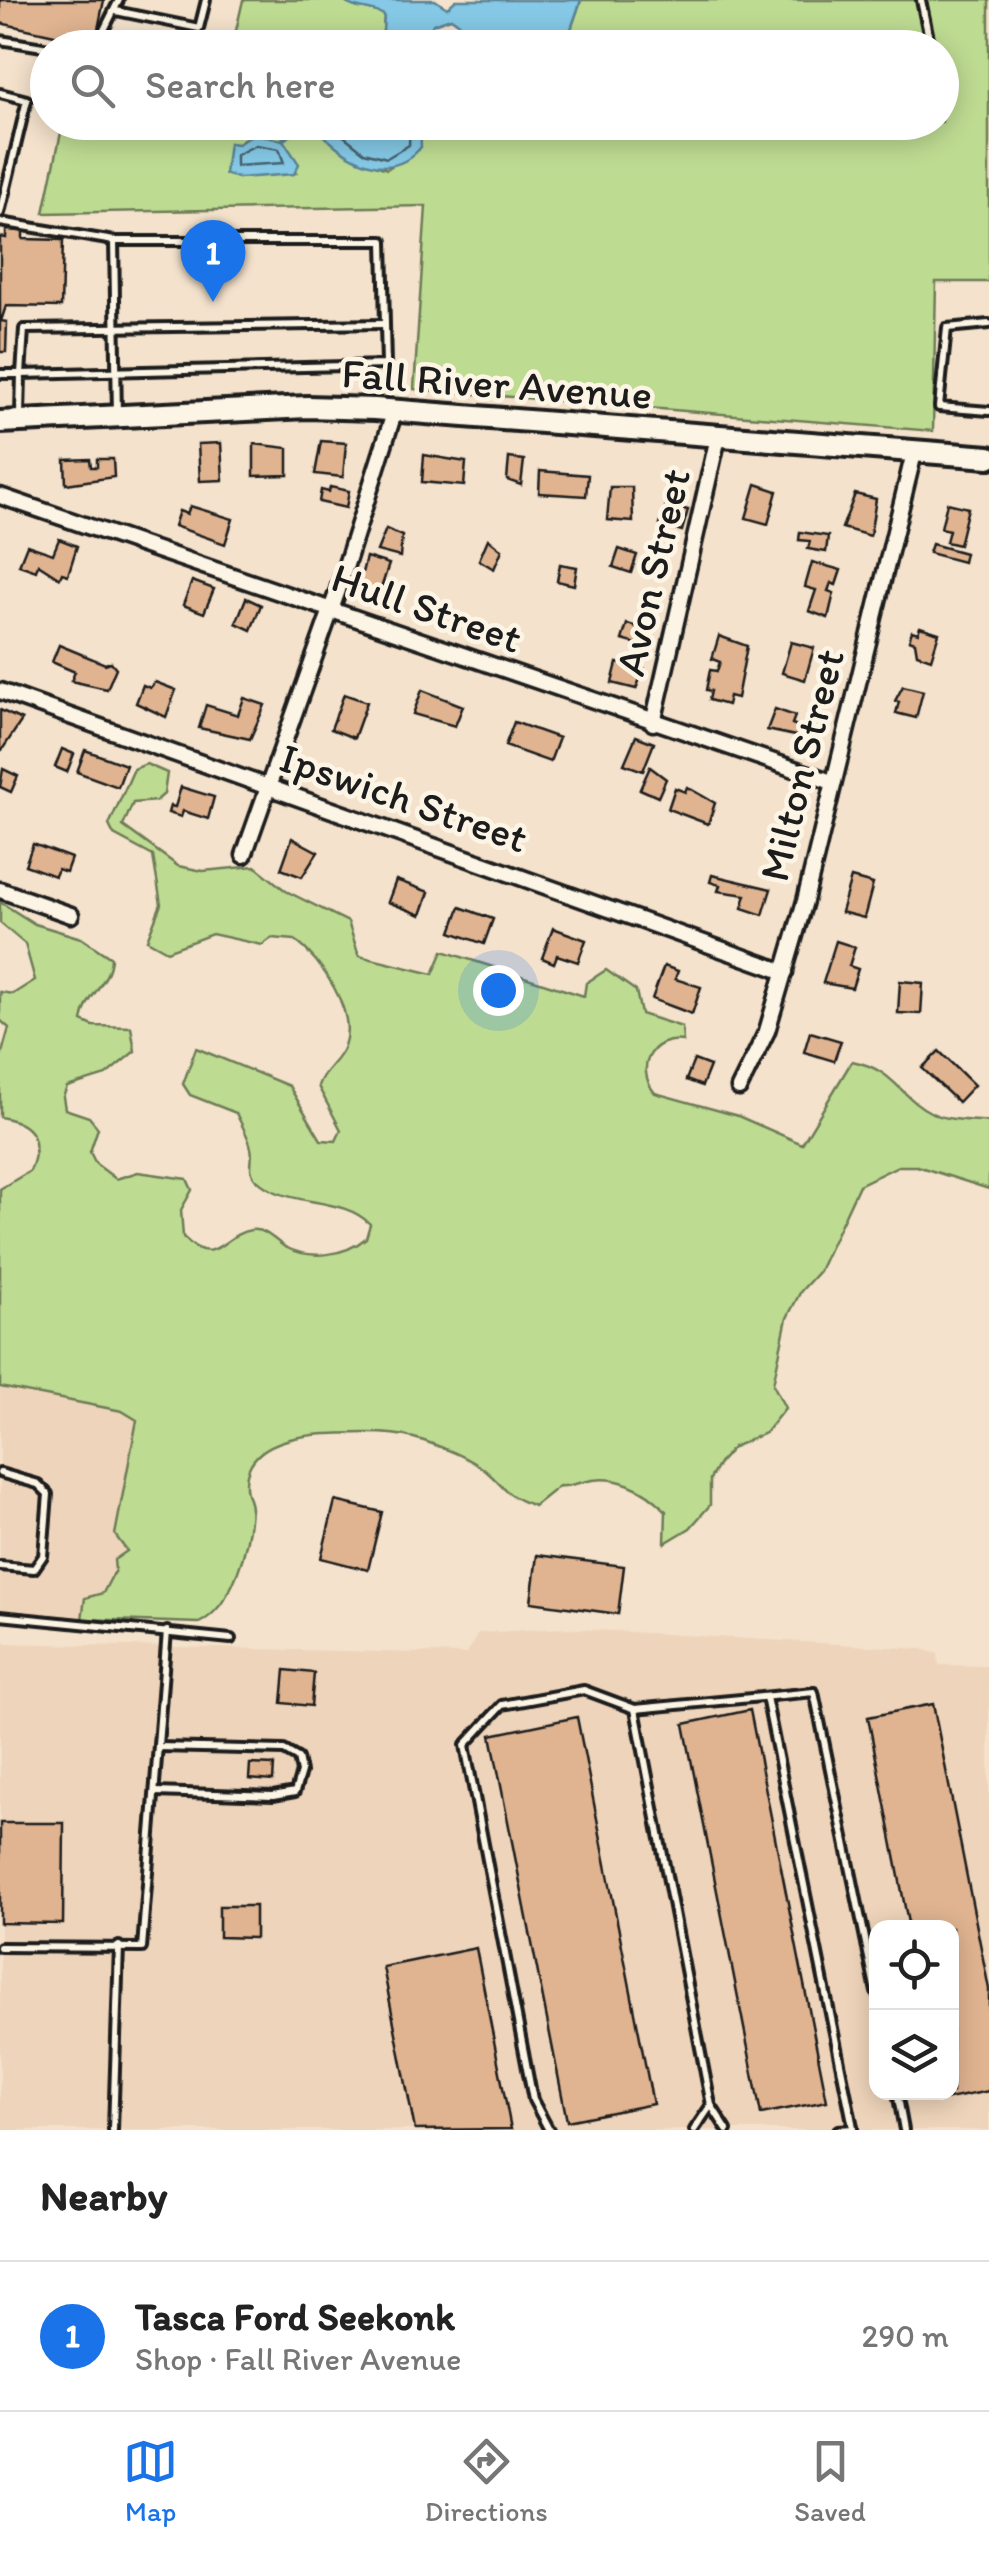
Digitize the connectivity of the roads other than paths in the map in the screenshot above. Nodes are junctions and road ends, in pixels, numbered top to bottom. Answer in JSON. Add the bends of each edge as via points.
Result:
{"nodes":[{"id":1,"x":119,"y":0,"type":"edge"},
{"id":2,"x":206,"y":0,"type":"edge"},
{"id":3,"x":921,"y":0,"type":"edge"},
{"id":4,"x":116,"y":11,"type":"junction"},
{"id":5,"x":105,"y":30,"type":"edge"},
{"id":6,"x":927,"y":30,"type":"edge"},
{"id":7,"x":0,"y":40,"type":"edge"},
{"id":8,"x":30,"y":45,"type":"edge"},
{"id":9,"x":0,"y":93,"type":"edge"},
{"id":10,"x":0,"y":213,"type":"edge"},
{"id":11,"x":0,"y":222,"type":"edge"},
{"id":12,"x":114,"y":241,"type":"junction"},
{"id":13,"x":385,"y":324,"type":"junction"},
{"id":14,"x":989,"y":324,"type":"edge"},
{"id":15,"x":115,"y":330,"type":"junction"},
{"id":16,"x":116,"y":370,"type":"junction"},
{"id":17,"x":0,"y":374,"type":"edge"},
{"id":18,"x":21,"y":374,"type":"junction"},
{"id":19,"x":395,"y":410,"type":"junction"},
{"id":20,"x":989,"y":411,"type":"edge"},
{"id":21,"x":116,"y":416,"type":"junction"},
{"id":22,"x":10,"y":422,"type":"edge"},
{"id":23,"x":718,"y":437,"type":"junction"},
{"id":24,"x":914,"y":452,"type":"junction"},
{"id":25,"x":989,"y":457,"type":"edge"},
{"id":26,"x":0,"y":496,"type":"edge"},
{"id":27,"x":329,"y":610,"type":"junction"},
{"id":28,"x":0,"y":691,"type":"edge"},
{"id":29,"x":654,"y":723,"type":"junction"},
{"id":30,"x":832,"y":782,"type":"junction"},
{"id":31,"x":267,"y":787,"type":"junction"},
{"id":32,"x":244,"y":854,"type":"dead end"},
{"id":33,"x":0,"y":890,"type":"edge"},
{"id":34,"x":72,"y":915,"type":"dead end"},
{"id":35,"x":785,"y":972,"type":"junction"},
{"id":36,"x":739,"y":1088,"type":"dead end"},
{"id":37,"x":0,"y":1473,"type":"edge"},
{"id":38,"x":0,"y":1566,"type":"edge"},
{"id":39,"x":0,"y":1616,"type":"edge"},
{"id":40,"x":166,"y":1632,"type":"junction"},
{"id":41,"x":231,"y":1639,"type":"dead end"},
{"id":42,"x":766,"y":1697,"type":"junction"},
{"id":43,"x":636,"y":1709,"type":"junction"},
{"id":44,"x":158,"y":1747,"type":"junction"},
{"id":45,"x":154,"y":1792,"type":"junction"},
{"id":46,"x":118,"y":1946,"type":"junction"},
{"id":47,"x":0,"y":1947,"type":"edge"},
{"id":48,"x":869,"y":1958,"type":"edge"},
{"id":49,"x":898,"y":2100,"type":"edge"},
{"id":50,"x":711,"y":2105,"type":"junction"},
{"id":51,"x":853,"y":2129,"type":"edge"},
{"id":52,"x":113,"y":2130,"type":"edge"},
{"id":53,"x":549,"y":2130,"type":"edge"},
{"id":54,"x":694,"y":2130,"type":"edge"},
{"id":55,"x":727,"y":2130,"type":"edge"},
{"id":56,"x":838,"y":2130,"type":"edge"},
{"id":57,"x":904,"y":2130,"type":"edge"}],
"edges":[{"from":1,"to":4,"type":"lane"},
{"from":2,"to":4,"type":"lane","via":[[200,28]]},
{"from":3,"to":6,"type":"lane"},
{"from":4,"to":5,"type":"lane"},
{"from":7,"to":8,"type":"lane"},
{"from":9,"to":10,"type":"lane","via":[[27,100]]},
{"from":11,"to":12,"type":"lane"},
{"from":12,"to":13,"type":"lane","via":[[383,241]]},
{"from":12,"to":15,"type":"lane"},
{"from":13,"to":15,"type":"lane"},
{"from":13,"to":16,"type":"lane","via":[[386,364]]},
{"from":14,"to":20,"type":"lane","via":[[947,328],[940,407]]},
{"from":15,"to":16,"type":"lane"},
{"from":15,"to":18,"type":"lane","via":[[24,329]]},
{"from":16,"to":18,"type":"lane"},
{"from":16,"to":21,"type":"lane"},
{"from":17,"to":18,"type":"lane"},
{"from":18,"to":22,"type":"lane"},
{"from":19,"to":21,"type":"main road","name":"Fall River Avenue"},
{"from":19,"to":23,"type":"main road","name":"Fall River Avenue"},
{"from":19,"to":27,"type":"street"},
{"from":21,"to":22,"type":"main road","name":"Fall River Avenue"},
{"from":23,"to":24,"type":"main road","name":"Fall River Avenue"},
{"from":23,"to":29,"type":"street","name":"Avon Street"},
{"from":24,"to":25,"type":"main road","name":"Fall River Avenue"},
{"from":24,"to":30,"type":"street","name":"Milton Street"},
{"from":26,"to":27,"type":"street","name":"Hull Street"},
{"from":27,"to":29,"type":"street","name":"Hull Street"},
{"from":27,"to":31,"type":"street"},
{"from":28,"to":31,"type":"street","name":"Ipswich Street"},
{"from":29,"to":30,"type":"street","name":"Hull Street"},
{"from":30,"to":35,"type":"street","name":"Milton Street"},
{"from":31,"to":32,"type":"street"},
{"from":31,"to":35,"type":"street","name":"Ipswich Street"},
{"from":33,"to":34,"type":"street"},
{"from":35,"to":36,"type":"street","name":"Milton Street","via":[[767,1031]]},
{"from":37,"to":38,"type":"lane","via":[[38,1484],[48,1494],[43,1556],[34,1569]]},
{"from":39,"to":40,"type":"lane"},
{"from":40,"to":41,"type":"lane"},
{"from":40,"to":44,"type":"lane"},
{"from":42,"to":43,"type":"lane"},
{"from":42,"to":48,"type":"lane","via":[[814,1692]]},
{"from":42,"to":51,"type":"lane"},
{"from":43,"to":50,"type":"lane"},
{"from":43,"to":53,"type":"lane","via":[[584,1690],[502,1705],[465,1745],[533,2100]]},
{"from":44,"to":45,"type":"lane"},
{"from":44,"to":45,"type":"lane","via":[[284,1750],[298,1758],[301,1772],[295,1792],[273,1796]]},
{"from":45,"to":46,"type":"lane","via":[[142,1948]]},
{"from":46,"to":47,"type":"lane"},
{"from":46,"to":52,"type":"lane"},
{"from":49,"to":57,"type":"lane"},
{"from":50,"to":54,"type":"lane"},
{"from":50,"to":55,"type":"lane"},
{"from":51,"to":56,"type":"lane"}]}
